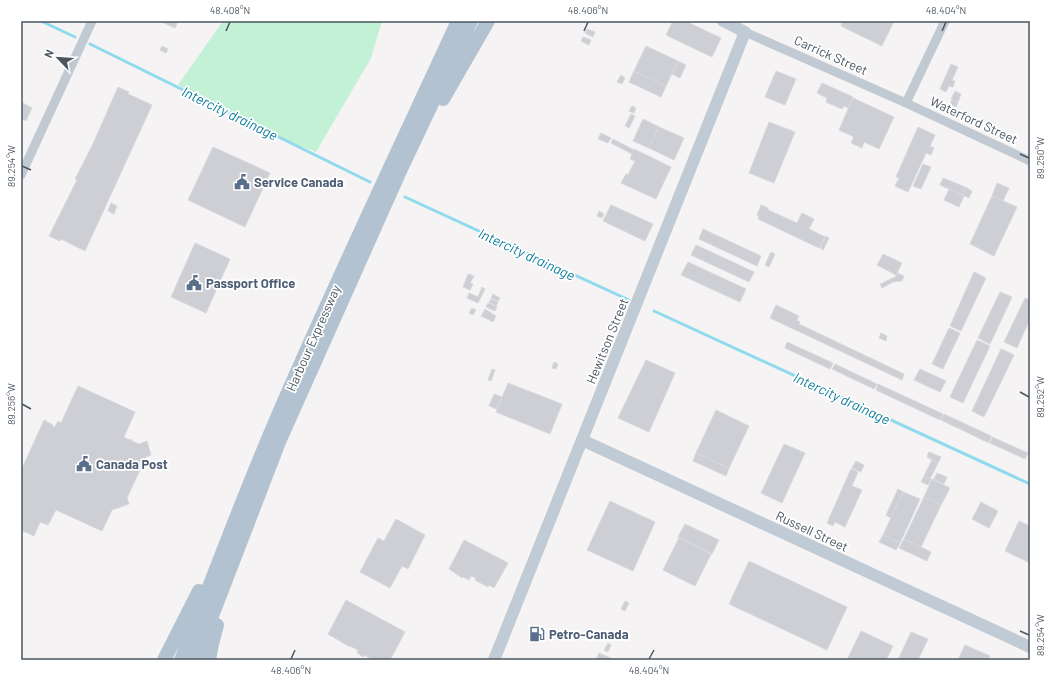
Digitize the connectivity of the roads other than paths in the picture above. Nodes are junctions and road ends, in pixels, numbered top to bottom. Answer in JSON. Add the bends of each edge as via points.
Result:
{"nodes":[{"id":1,"x":92,"y":21,"type":"edge"},
{"id":2,"x":453,"y":21,"type":"edge"},
{"id":3,"x":458,"y":21,"type":"edge"},
{"id":4,"x":471,"y":21,"type":"edge"},
{"id":5,"x":488,"y":21,"type":"edge"},
{"id":6,"x":723,"y":21,"type":"edge"},
{"id":7,"x":945,"y":21,"type":"edge"},
{"id":8,"x":745,"y":32,"type":"junction"},
{"id":9,"x":438,"y":64,"type":"junction"},
{"id":10,"x":906,"y":103,"type":"junction"},
{"id":11,"x":406,"y":158,"type":"junction"},
{"id":12,"x":1030,"y":161,"type":"edge"},
{"id":13,"x":23,"y":164,"type":"edge"},
{"id":14,"x":21,"y":175,"type":"edge"},
{"id":15,"x":582,"y":440,"type":"junction"},
{"id":16,"x":240,"y":509,"type":"junction"},
{"id":17,"x":241,"y":540,"type":"junction"},
{"id":18,"x":1030,"y":648,"type":"edge"},
{"id":19,"x":164,"y":660,"type":"edge"},
{"id":20,"x":181,"y":660,"type":"edge"},
{"id":21,"x":195,"y":660,"type":"edge"},
{"id":22,"x":209,"y":660,"type":"edge"},
{"id":23,"x":494,"y":660,"type":"edge"}],
"edges":[{"from":1,"to":13,"type":"street"},
{"from":2,"to":9,"type":"main road"},
{"from":3,"to":9,"type":"main road","name":"Harbour Expressway"},
{"from":4,"to":11,"type":"main road","name":"Harbour Expressway"},
{"from":5,"to":11,"type":"main road"},
{"from":6,"to":8,"type":"street","name":"Carrick Street"},
{"from":7,"to":10,"type":"street"},
{"from":8,"to":10,"type":"street","name":"Carrick Street"},
{"from":8,"to":15,"type":"street","name":"Hewitson Street"},
{"from":9,"to":16,"type":"main road","name":"Harbour Expressway","via":[[333,291]]},
{"from":10,"to":12,"type":"street","name":"Waterford Street"},
{"from":11,"to":17,"type":"main road","name":"Harbour Expressway","via":[[282,434]]},
{"from":13,"to":14,"type":"street"},
{"from":15,"to":18,"type":"street","name":"Russell Street"},
{"from":15,"to":23,"type":"street","name":"Hewitson Street"},
{"from":16,"to":19,"type":"main road"},
{"from":16,"to":20,"type":"main road","name":"Harbour Expressway"},
{"from":17,"to":21,"type":"main road","name":"Harbour Expressway"},
{"from":17,"to":22,"type":"main road"}]}
